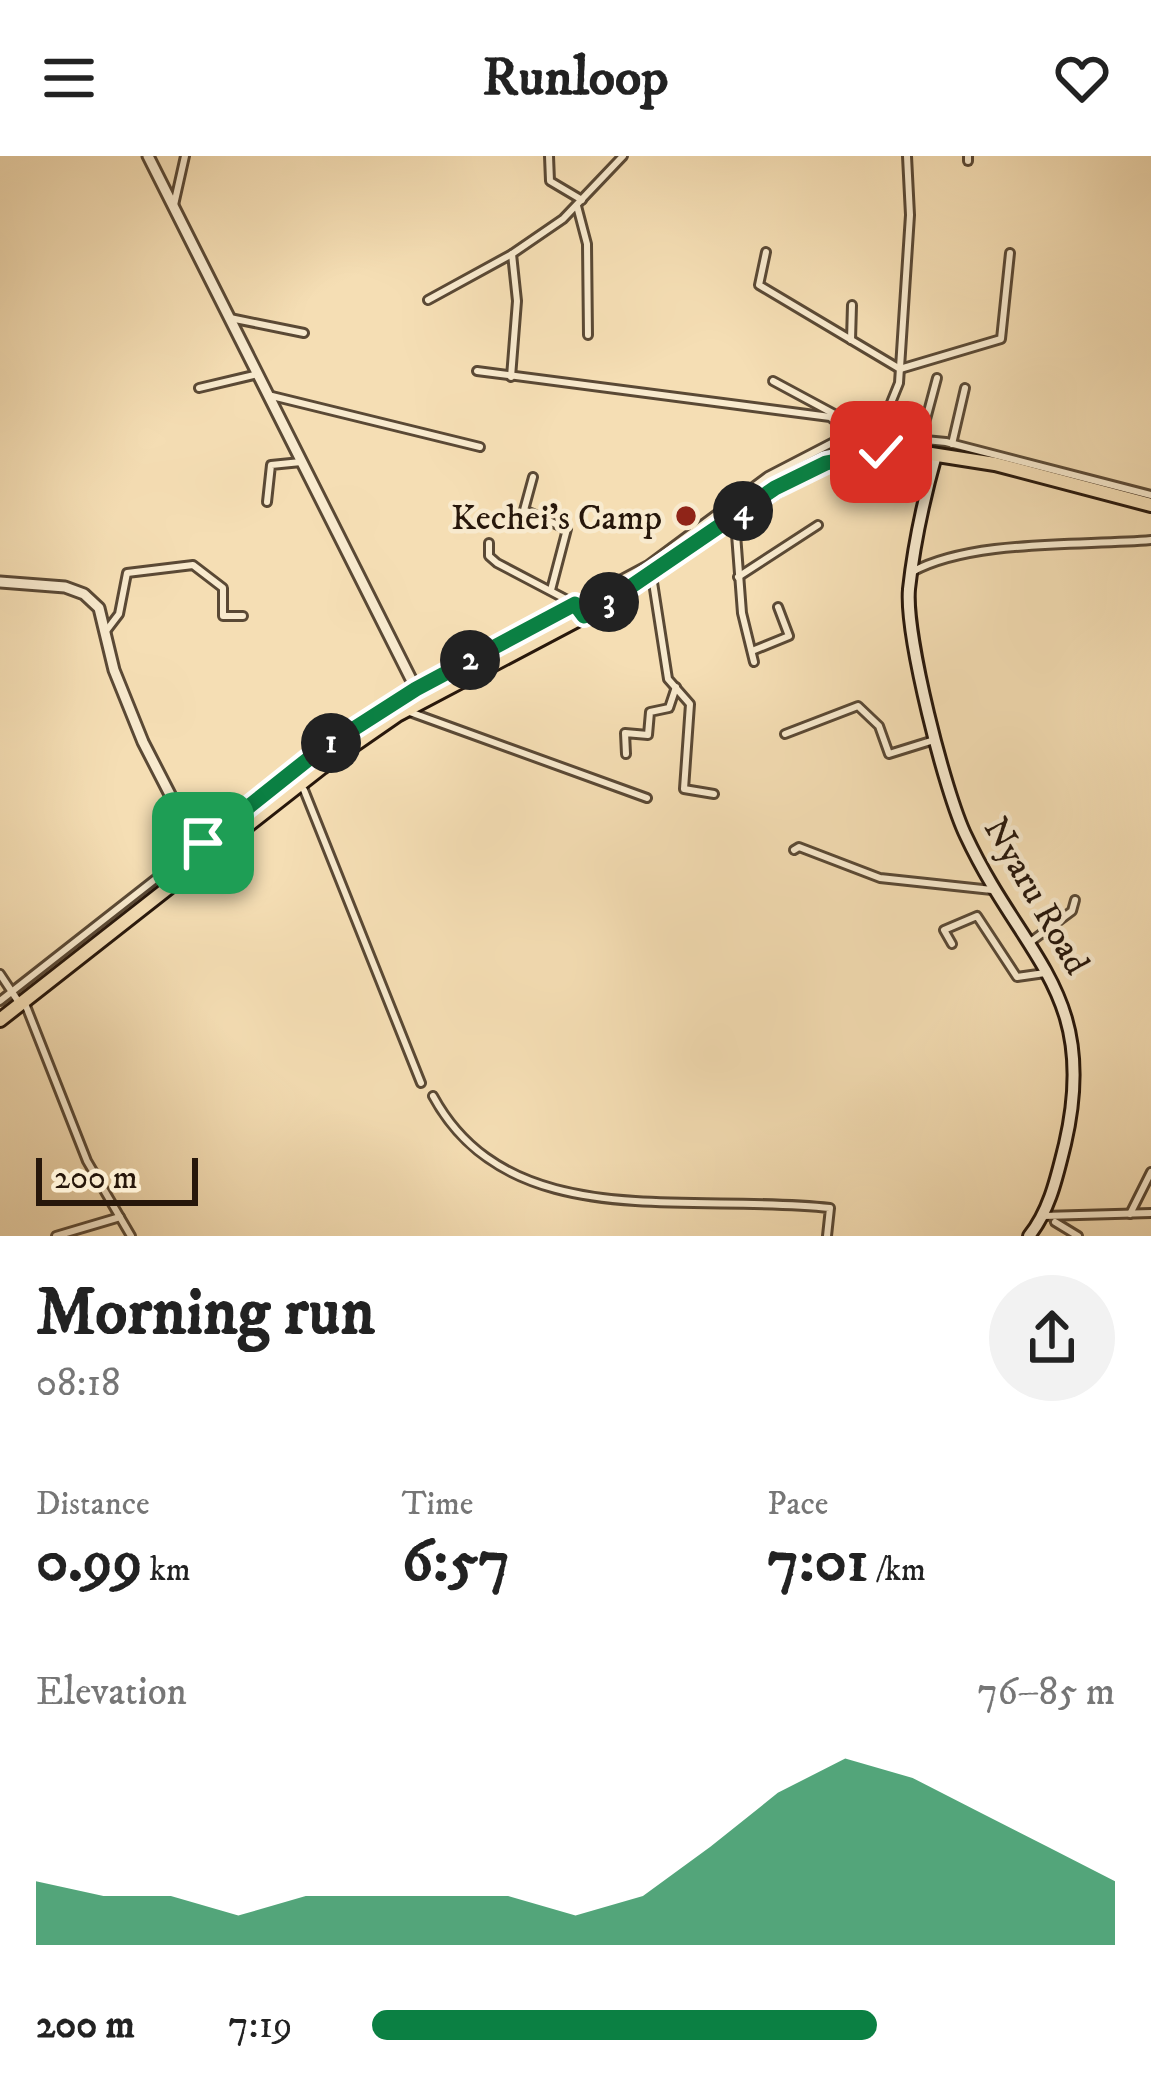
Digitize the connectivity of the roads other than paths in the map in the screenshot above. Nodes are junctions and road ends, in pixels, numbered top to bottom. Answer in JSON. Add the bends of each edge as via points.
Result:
{"nodes":[{"id":1,"x":148,"y":156,"type":"edge"},
{"id":2,"x":184,"y":156,"type":"edge"},
{"id":3,"x":549,"y":156,"type":"edge"},
{"id":4,"x":623,"y":156,"type":"edge"},
{"id":5,"x":908,"y":156,"type":"edge"},
{"id":6,"x":580,"y":203,"type":"junction"},
{"id":7,"x":173,"y":209,"type":"junction"},
{"id":8,"x":766,"y":252,"type":"dead end"},
{"id":9,"x":512,"y":254,"type":"junction"},
{"id":10,"x":1010,"y":254,"type":"dead end"},
{"id":11,"x":428,"y":300,"type":"dead end"},
{"id":12,"x":852,"y":305,"type":"dead end"},
{"id":13,"x":230,"y":318,"type":"junction"},
{"id":14,"x":304,"y":333,"type":"dead end"},
{"id":15,"x":588,"y":335,"type":"dead end"},
{"id":16,"x":851,"y":340,"type":"junction"},
{"id":17,"x":900,"y":369,"type":"junction"},
{"id":18,"x":477,"y":371,"type":"dead end"},
{"id":19,"x":258,"y":374,"type":"junction"},
{"id":20,"x":512,"y":376,"type":"junction"},
{"id":21,"x":937,"y":378,"type":"dead end"},
{"id":22,"x":772,"y":381,"type":"dead end"},
{"id":23,"x":200,"y":388,"type":"dead end"},
{"id":24,"x":965,"y":388,"type":"dead end"},
{"id":25,"x":268,"y":395,"type":"junction"},
{"id":26,"x":839,"y":422,"type":"junction"},
{"id":27,"x":851,"y":434,"type":"junction"},
{"id":28,"x":878,"y":436,"type":"junction"},
{"id":29,"x":921,"y":438,"type":"junction"},
{"id":30,"x":952,"y":444,"type":"junction"},
{"id":31,"x":480,"y":447,"type":"dead end"},
{"id":32,"x":871,"y":452,"type":"junction"},
{"id":33,"x":936,"y":455,"type":"junction"},
{"id":34,"x":301,"y":463,"type":"junction"},
{"id":35,"x":533,"y":477,"type":"dead end"},
{"id":36,"x":1103,"y":488,"type":"junction"},
{"id":37,"x":1151,"y":495,"type":"edge"},
{"id":38,"x":267,"y":502,"type":"dead end"},
{"id":39,"x":1151,"y":505,"type":"edge"},
{"id":40,"x":734,"y":517,"type":"junction"},
{"id":41,"x":818,"y":524,"type":"dead end"},
{"id":42,"x":1151,"y":541,"type":"edge"},
{"id":43,"x":489,"y":543,"type":"dead end"},
{"id":44,"x":652,"y":576,"type":"junction"},
{"id":45,"x":911,"y":576,"type":"junction"},
{"id":46,"x":738,"y":577,"type":"junction"},
{"id":47,"x":0,"y":582,"type":"edge"},
{"id":48,"x":551,"y":590,"type":"junction"},
{"id":49,"x":778,"y":607,"type":"dead end"},
{"id":50,"x":579,"y":610,"type":"junction"},
{"id":51,"x":243,"y":616,"type":"dead end"},
{"id":52,"x":106,"y":631,"type":"junction"},
{"id":53,"x":752,"y":651,"type":"junction"},
{"id":54,"x":754,"y":662,"type":"dead end"},
{"id":55,"x":676,"y":687,"type":"junction"},
{"id":56,"x":419,"y":695,"type":"junction"},
{"id":57,"x":404,"y":710,"type":"junction"},
{"id":58,"x":785,"y":734,"type":"dead end"},
{"id":59,"x":938,"y":739,"type":"junction"},
{"id":60,"x":626,"y":754,"type":"dead end"},
{"id":61,"x":304,"y":790,"type":"dead end"},
{"id":62,"x":714,"y":794,"type":"dead end"},
{"id":63,"x":647,"y":798,"type":"dead end"},
{"id":64,"x":206,"y":849,"type":"junction"},
{"id":65,"x":794,"y":850,"type":"dead end"},
{"id":66,"x":996,"y":890,"type":"junction"},
{"id":67,"x":1075,"y":900,"type":"dead end"},
{"id":68,"x":1029,"y":943,"type":"junction"},
{"id":69,"x":952,"y":944,"type":"dead end"},
{"id":70,"x":1048,"y":973,"type":"junction"},
{"id":71,"x":0,"y":974,"type":"edge"},
{"id":72,"x":19,"y":999,"type":"junction"},
{"id":73,"x":0,"y":1001,"type":"edge"},
{"id":74,"x":0,"y":1020,"type":"edge"},
{"id":75,"x":421,"y":1083,"type":"dead end"},
{"id":76,"x":433,"y":1096,"type":"dead end"},
{"id":77,"x":477,"y":1164,"type":"dead end"},
{"id":78,"x":1151,"y":1172,"type":"edge"},
{"id":79,"x":538,"y":1196,"type":"dead end"},
{"id":80,"x":557,"y":1201,"type":"dead end"},
{"id":81,"x":636,"y":1213,"type":"dead end"},
{"id":82,"x":1151,"y":1213,"type":"edge"},
{"id":83,"x":1130,"y":1214,"type":"junction"},
{"id":84,"x":120,"y":1217,"type":"junction"},
{"id":85,"x":1046,"y":1218,"type":"junction"},
{"id":86,"x":56,"y":1236,"type":"edge"},
{"id":87,"x":131,"y":1236,"type":"edge"},
{"id":88,"x":826,"y":1236,"type":"edge"},
{"id":89,"x":1029,"y":1236,"type":"edge"},
{"id":90,"x":1078,"y":1236,"type":"edge"}],
"edges":[{"from":1,"to":7,"type":"street"},
{"from":2,"to":7,"type":"street"},
{"from":3,"to":6,"type":"street","via":[[550,181]]},
{"from":4,"to":6,"type":"street"},
{"from":5,"to":17,"type":"street"},
{"from":6,"to":9,"type":"street"},
{"from":6,"to":15,"type":"street"},
{"from":7,"to":13,"type":"street"},
{"from":8,"to":16,"type":"street","via":[[759,285]]},
{"from":9,"to":11,"type":"street"},
{"from":9,"to":20,"type":"street"},
{"from":10,"to":17,"type":"street","via":[[1001,338]]},
{"from":12,"to":16,"type":"street"},
{"from":13,"to":14,"type":"street"},
{"from":13,"to":19,"type":"street"},
{"from":16,"to":17,"type":"street"},
{"from":17,"to":28,"type":"street"},
{"from":18,"to":20,"type":"street"},
{"from":19,"to":23,"type":"street"},
{"from":19,"to":25,"type":"street"},
{"from":20,"to":26,"type":"street"},
{"from":21,"to":29,"type":"street"},
{"from":22,"to":26,"type":"street"},
{"from":24,"to":30,"type":"street"},
{"from":25,"to":31,"type":"street"},
{"from":25,"to":34,"type":"street"},
{"from":26,"to":27,"type":"street"},
{"from":27,"to":28,"type":"street"},
{"from":27,"to":50,"type":"street","via":[[768,476]]},
{"from":28,"to":29,"type":"street"},
{"from":28,"to":32,"type":"street"},
{"from":29,"to":30,"type":"street"},
{"from":30,"to":36,"type":"street"},
{"from":32,"to":33,"type":"main road"},
{"from":32,"to":40,"type":"main road","via":[[804,472]]},
{"from":33,"to":36,"type":"main road"},
{"from":33,"to":45,"type":"main road","name":"Nyaru Road"},
{"from":34,"to":38,"type":"street","via":[[271,465]]},
{"from":34,"to":56,"type":"street"},
{"from":35,"to":48,"type":"street","via":[[524,510],[567,529]]},
{"from":36,"to":37,"type":"street"},
{"from":36,"to":39,"type":"main road"},
{"from":40,"to":44,"type":"main road"},
{"from":40,"to":46,"type":"street"},
{"from":41,"to":46,"type":"street"},
{"from":42,"to":45,"type":"street","via":[[941,559]]},
{"from":43,"to":48,"type":"street","via":[[497,563]]},
{"from":44,"to":50,"type":"main road"},
{"from":44,"to":55,"type":"street","via":[[663,662]]},
{"from":45,"to":59,"type":"main road","name":"Nyaru Road"},
{"from":46,"to":53,"type":"street"},
{"from":47,"to":52,"type":"street","via":[[84,594]]},
{"from":48,"to":50,"type":"street"},
{"from":49,"to":53,"type":"street","via":[[789,636]]},
{"from":50,"to":56,"type":"main road"},
{"from":51,"to":52,"type":"street","via":[[224,616],[223,588],[193,565],[127,573],[119,614]]},
{"from":52,"to":64,"type":"street","via":[[152,762]]},
{"from":53,"to":54,"type":"street"},
{"from":55,"to":60,"type":"street","via":[[669,708],[650,712],[648,735],[625,733]]},
{"from":55,"to":62,"type":"street","via":[[690,704],[684,789]]},
{"from":56,"to":57,"type":"main road"},
{"from":56,"to":64,"type":"street","via":[[316,753]]},
{"from":57,"to":63,"type":"street"},
{"from":57,"to":64,"type":"main road"},
{"from":58,"to":59,"type":"street","via":[[858,706],[889,754]]},
{"from":59,"to":66,"type":"main road","name":"Nyaru Road","via":[[964,834]]},
{"from":61,"to":75,"type":"street"},
{"from":64,"to":72,"type":"main road"},
{"from":65,"to":66,"type":"street","via":[[880,878]]},
{"from":66,"to":68,"type":"main road","name":"Nyaru Road"},
{"from":67,"to":68,"type":"street"},
{"from":68,"to":70,"type":"main road","name":"Nyaru Road"},
{"from":69,"to":70,"type":"street","via":[[944,930],[977,916],[1017,977]]},
{"from":70,"to":85,"type":"main road","name":"Nyaru Road","via":[[1072,1026],[1075,1080]]},
{"from":71,"to":72,"type":"street"},
{"from":72,"to":73,"type":"street"},
{"from":72,"to":74,"type":"main road"},
{"from":72,"to":84,"type":"street","via":[[87,1161]]},
{"from":76,"to":77,"type":"street"},
{"from":78,"to":83,"type":"street"},
{"from":79,"to":80,"type":"street"},
{"from":81,"to":88,"type":"street","via":[[777,1203],[830,1208]]},
{"from":82,"to":83,"type":"street"},
{"from":83,"to":85,"type":"street"},
{"from":84,"to":86,"type":"street"},
{"from":84,"to":87,"type":"street"},
{"from":85,"to":89,"type":"main road","name":"Nyaru Road"},
{"from":85,"to":90,"type":"street"}]}
